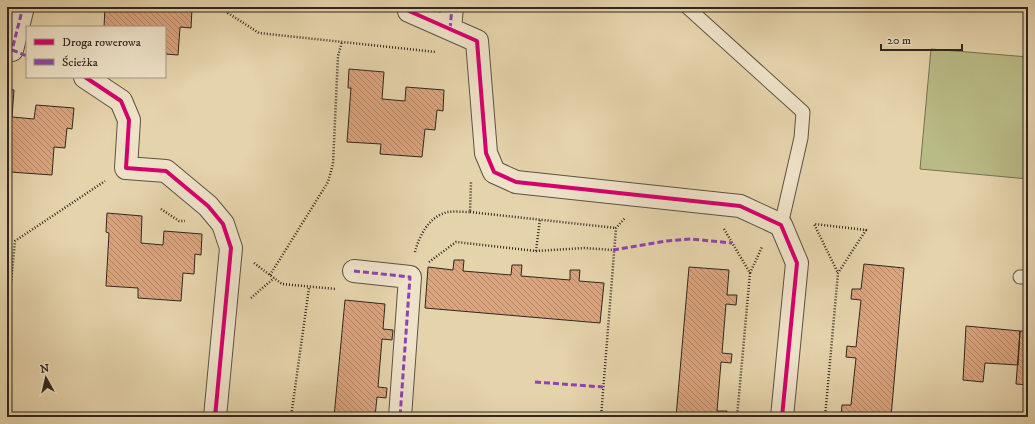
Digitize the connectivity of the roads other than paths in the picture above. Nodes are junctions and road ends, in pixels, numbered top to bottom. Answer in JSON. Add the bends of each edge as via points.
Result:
{"nodes":[{"id":1,"x":23,"y":7,"type":"edge"},
{"id":2,"x":408,"y":7,"type":"edge"},
{"id":3,"x":452,"y":7,"type":"edge"},
{"id":4,"x":687,"y":7,"type":"edge"},
{"id":5,"x":450,"y":29,"type":"junction"},
{"id":6,"x":15,"y":52,"type":"edge"},
{"id":7,"x":86,"y":78,"type":"edge"},
{"id":8,"x":781,"y":226,"type":"junction"},
{"id":9,"x":354,"y":271,"type":"road end"},
{"id":10,"x":215,"y":417,"type":"edge"},
{"id":11,"x":400,"y":417,"type":"edge"},
{"id":12,"x":782,"y":417,"type":"edge"}],
"edges":[{"from":1,"to":6,"type":"street"},
{"from":2,"to":5,"type":"street","via":[[409,11]]},
{"from":3,"to":5,"type":"street"},
{"from":4,"to":8,"type":"lane","via":[[803,112],[801,138]]},
{"from":5,"to":8,"type":"street","via":[[478,41],[486,153],[494,172],[516,182],[740,206]]},
{"from":7,"to":10,"type":"street","via":[[121,101],[129,120],[126,168],[166,170],[208,206],[223,224],[231,248]]},
{"from":8,"to":12,"type":"street","via":[[797,263]]},
{"from":9,"to":11,"type":"street","via":[[410,277]]}]}
